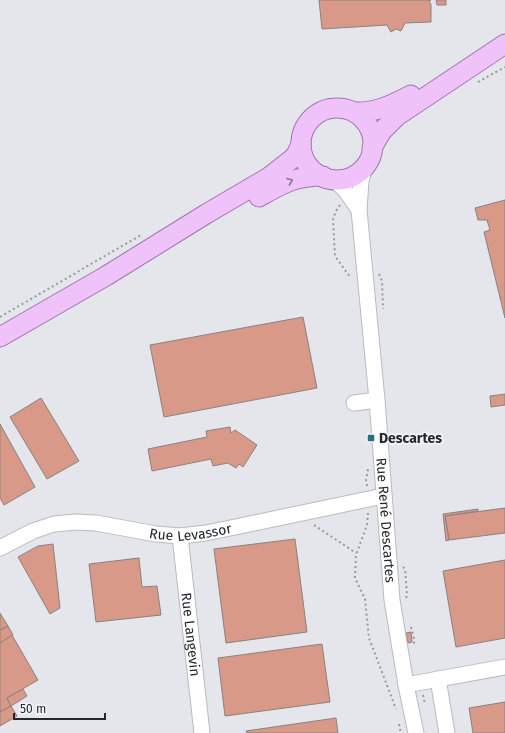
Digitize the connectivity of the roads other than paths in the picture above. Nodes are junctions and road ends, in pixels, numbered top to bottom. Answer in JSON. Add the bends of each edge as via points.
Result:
{"nodes":[{"id":1,"x":505,"y":44,"type":"edge"},
{"id":2,"x":354,"y":112,"type":"junction"},
{"id":3,"x":301,"y":144,"type":"junction"},
{"id":4,"x":372,"y":148,"type":"junction"},
{"id":5,"x":364,"y":166,"type":"junction"},
{"id":6,"x":328,"y":178,"type":"junction"},
{"id":7,"x":359,"y":210,"type":"junction"},
{"id":8,"x":106,"y":276,"type":"junction"},
{"id":9,"x":0,"y":337,"type":"edge"},
{"id":10,"x":377,"y":400,"type":"junction"},
{"id":11,"x":354,"y":403,"type":"dead end"},
{"id":12,"x":383,"y":496,"type":"junction"},
{"id":13,"x":180,"y":536,"type":"junction"},
{"id":14,"x":0,"y":548,"type":"edge"},
{"id":15,"x":505,"y":667,"type":"edge"},
{"id":16,"x":438,"y":679,"type":"junction"},
{"id":17,"x":406,"y":685,"type":"junction"},
{"id":18,"x":202,"y":733,"type":"edge"},
{"id":19,"x":416,"y":733,"type":"edge"},
{"id":20,"x":447,"y":733,"type":"edge"}],
"edges":[{"from":1,"to":2,"type":"main road","via":[[391,105],[374,111]]},
{"from":1,"to":4,"type":"main road","via":[[397,116],[382,131]]},
{"from":2,"to":3,"type":"main road","via":[[338,108],[318,113],[307,125]]},
{"from":2,"to":4,"type":"main road","via":[[368,126]]},
{"from":3,"to":6,"type":"main road","via":[[307,163],[316,173]]},
{"from":3,"to":8,"type":"main road","via":[[296,155],[269,177]]},
{"from":4,"to":5,"type":"main road","via":[[370,158]]},
{"from":5,"to":6,"type":"main road","via":[[342,179]]},
{"from":5,"to":7,"type":"street","name":"Rue René Descartes"},
{"from":6,"to":7,"type":"street","name":"Rue René Descartes","via":[[345,190]]},
{"from":8,"to":6,"type":"main road","one_way":true,"via":[[212,223],[280,185],[304,177]]},
{"from":7,"to":10,"type":"street","name":"Rue René Descartes"},
{"from":8,"to":9,"type":"main road"},
{"from":10,"to":11,"type":"street"},
{"from":10,"to":12,"type":"street","name":"Rue René Descartes"},
{"from":12,"to":13,"type":"street","name":"Rue Levassor","via":[[323,510]]},
{"from":12,"to":17,"type":"street","name":"Rue René Descartes","via":[[392,600]]},
{"from":13,"to":14,"type":"street","name":"Rue Levassor","via":[[76,522],[54,524],[33,531]]},
{"from":13,"to":18,"type":"street","name":"Rue Langevin"},
{"from":15,"to":16,"type":"street"},
{"from":16,"to":17,"type":"street"},
{"from":16,"to":20,"type":"street"},
{"from":17,"to":19,"type":"street","name":"Rue René Descartes"}]}
